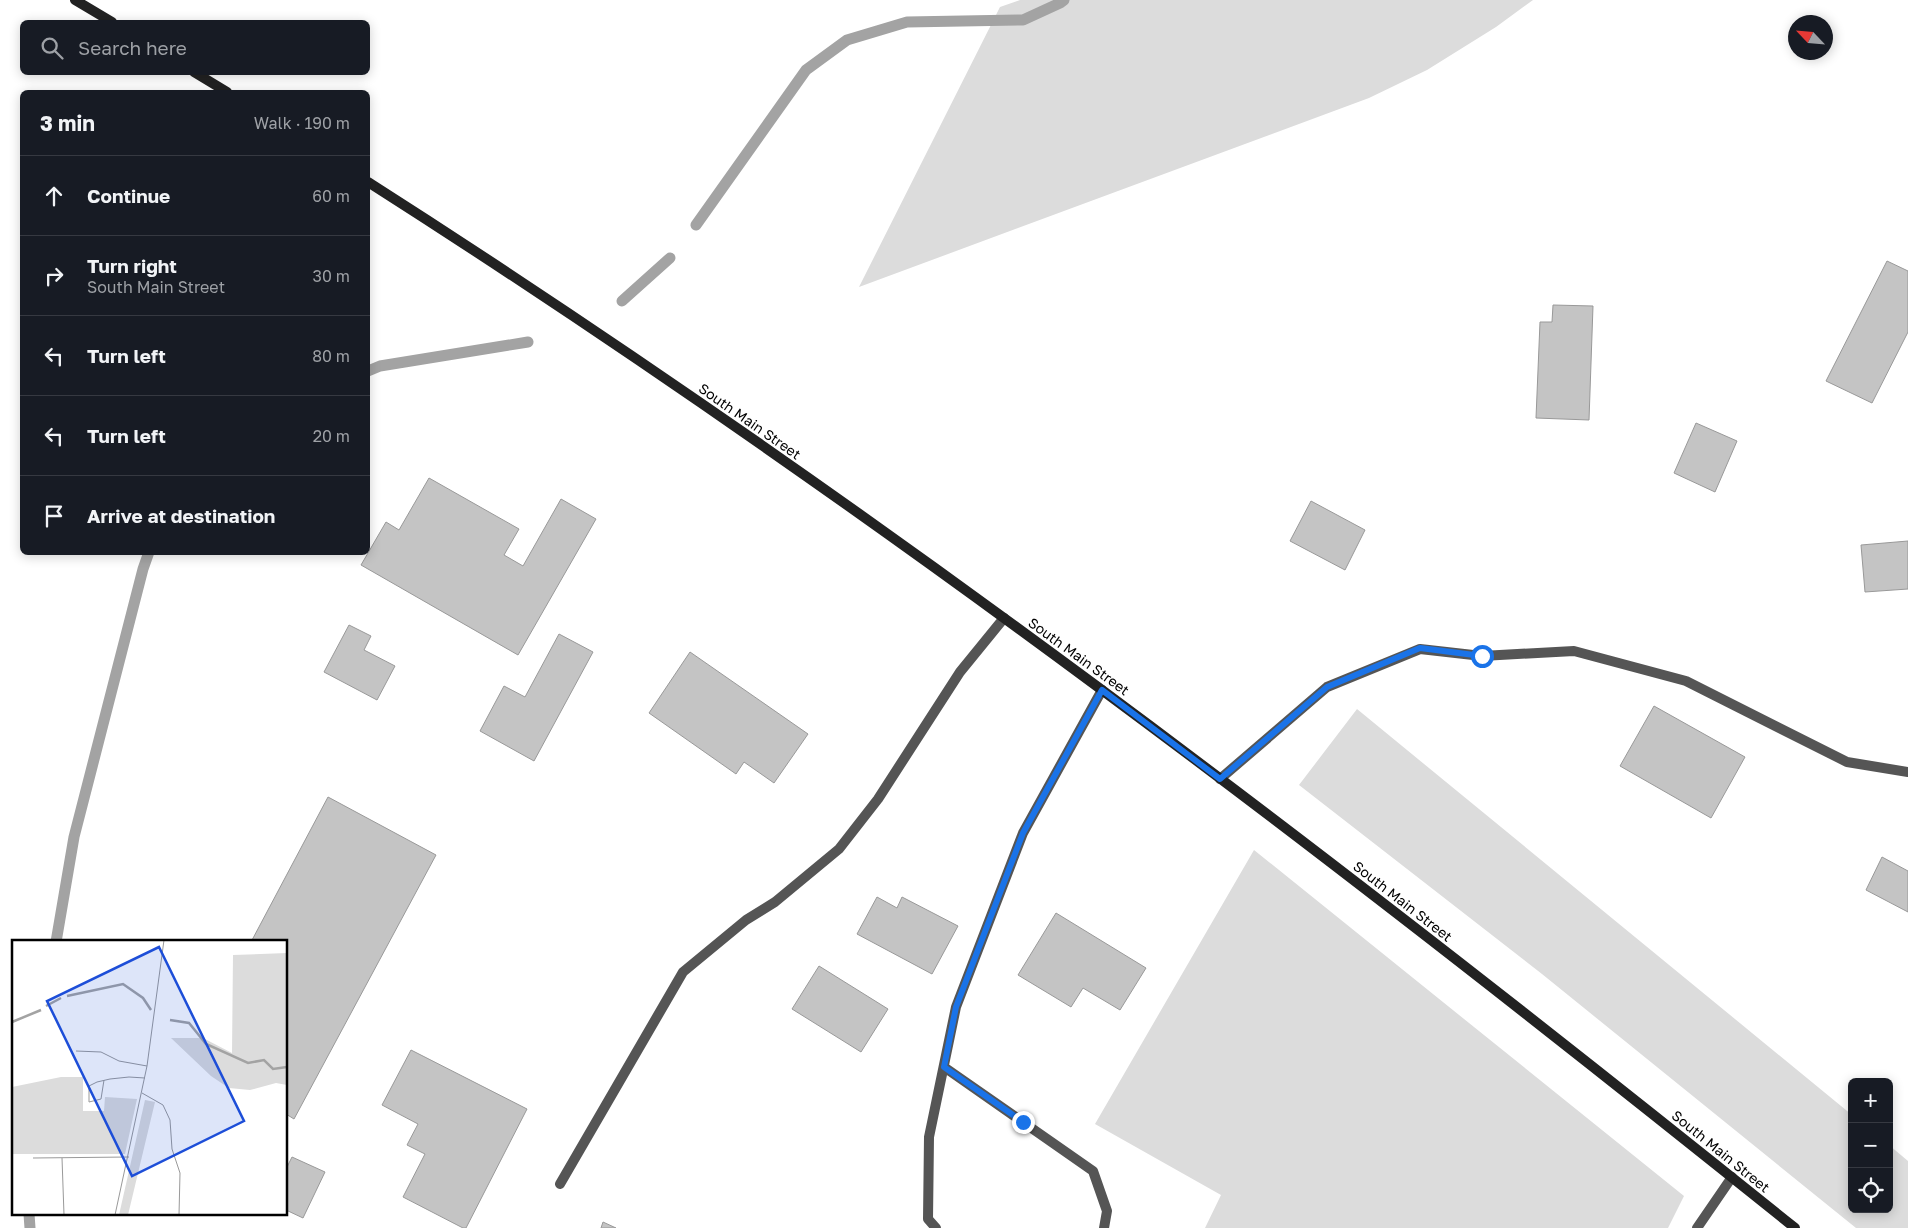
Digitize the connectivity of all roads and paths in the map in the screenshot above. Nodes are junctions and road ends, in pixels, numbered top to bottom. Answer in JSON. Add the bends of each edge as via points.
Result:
{"nodes":[{"id":1,"x":75,"y":0,"type":"edge"},
{"id":2,"x":109,"y":20,"type":"edge"},
{"id":3,"x":199,"y":75,"type":"edge"},
{"id":4,"x":224,"y":90,"type":"edge"},
{"id":5,"x":370,"y":183,"type":"edge"},
{"id":6,"x":1004,"y":618,"type":"junction"},
{"id":7,"x":1102,"y":690,"type":"junction"},
{"id":8,"x":1908,"y":772,"type":"edge"},
{"id":9,"x":1220,"y":779,"type":"junction"},
{"id":10,"x":944,"y":1067,"type":"junction"},
{"id":11,"x":1732,"y":1177,"type":"junction"},
{"id":12,"x":560,"y":1184,"type":"dead end"},
{"id":13,"x":936,"y":1228,"type":"edge"},
{"id":14,"x":1104,"y":1228,"type":"edge"},
{"id":15,"x":1697,"y":1228,"type":"edge"},
{"id":16,"x":1795,"y":1228,"type":"edge"}],
"edges":[{"from":1,"to":2,"type":"main road"},
{"from":3,"to":4,"type":"main road"},
{"from":5,"to":6,"type":"main road","name":"South Main Street","via":[[680,388]]},
{"from":6,"to":7,"type":"main road","name":"South Main Street"},
{"from":6,"to":12,"type":"lane","via":[[960,672],[878,799],[839,849],[684,972]]},
{"from":7,"to":9,"type":"main road","name":"South Main Street"},
{"from":7,"to":10,"type":"lane","via":[[1023,833],[956,1007]]},
{"from":8,"to":9,"type":"lane","via":[[1847,762],[1686,681],[1574,651],[1482,656],[1420,648],[1327,687]]},
{"from":9,"to":11,"type":"main road","name":"South Main Street","via":[[1608,1077]]},
{"from":10,"to":13,"type":"lane","via":[[929,1137],[928,1219]]},
{"from":10,"to":14,"type":"lane","via":[[1093,1171],[1107,1211]]},
{"from":11,"to":15,"type":"lane"},
{"from":11,"to":16,"type":"main road","name":"South Main Street"}]}
